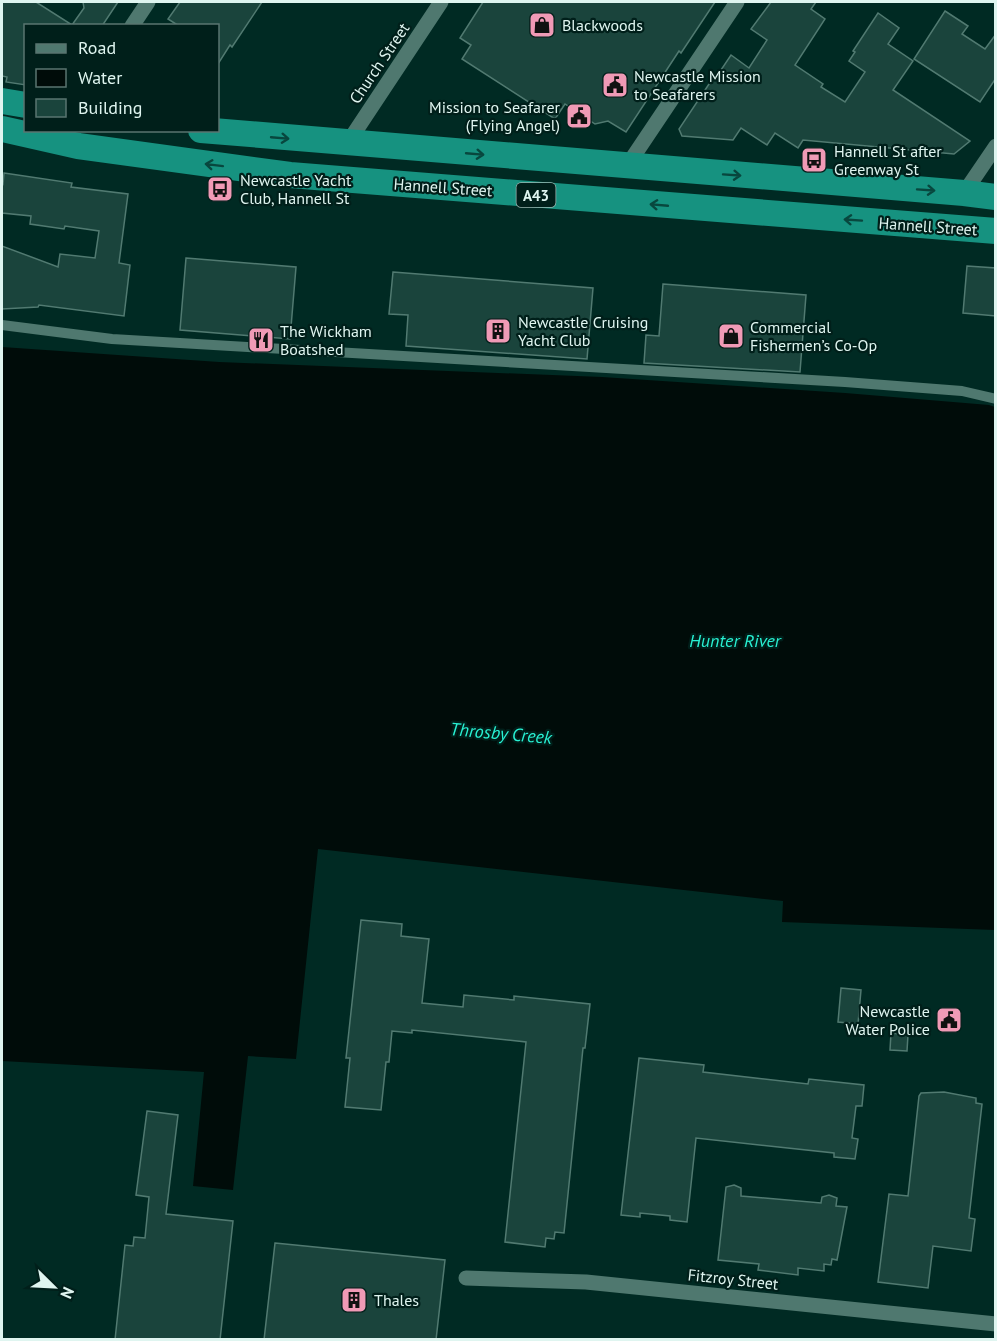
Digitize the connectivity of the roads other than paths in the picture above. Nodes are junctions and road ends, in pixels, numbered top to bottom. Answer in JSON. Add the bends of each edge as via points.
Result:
{"nodes":[{"id":1,"x":148,"y":2,"type":"edge"},
{"id":2,"x":441,"y":2,"type":"edge"},
{"id":3,"x":737,"y":2,"type":"edge"},
{"id":4,"x":133,"y":24,"type":"edge"},
{"id":5,"x":2,"y":101,"type":"edge"},
{"id":6,"x":24,"y":105,"type":"edge"},
{"id":7,"x":2,"y":129,"type":"edge"},
{"id":8,"x":24,"y":132,"type":"edge"},
{"id":9,"x":28,"y":132,"type":"edge"},
{"id":10,"x":219,"y":132,"type":"edge"},
{"id":11,"x":79,"y":138,"type":"edge"},
{"id":12,"x":346,"y":144,"type":"junction"},
{"id":13,"x":996,"y":146,"type":"edge"},
{"id":14,"x":627,"y":166,"type":"junction"},
{"id":15,"x":964,"y":193,"type":"junction"},
{"id":16,"x":996,"y":197,"type":"edge"},
{"id":17,"x":996,"y":231,"type":"edge"},
{"id":18,"x":2,"y":325,"type":"edge"},
{"id":19,"x":996,"y":399,"type":"edge"},
{"id":20,"x":466,"y":1278,"type":"dead end"},
{"id":21,"x":996,"y":1324,"type":"edge"}],
"edges":[{"from":1,"to":4,"type":"street"},
{"from":2,"to":12,"type":"street","name":"Church Street"},
{"from":3,"to":14,"type":"street"},
{"from":5,"to":6,"type":"highway"},
{"from":7,"to":8,"type":"highway","name":"Hannell Street","number":"A43"},
{"from":9,"to":11,"type":"highway","name":"Hannell Street","number":"A43"},
{"from":10,"to":12,"type":"highway","number":"A43","one_way":true},
{"from":17,"to":11,"type":"highway","name":"Hannell Street","number":"A43","one_way":true,"via":[[290,175]]},
{"from":12,"to":14,"type":"highway","number":"A43","one_way":true},
{"from":13,"to":15,"type":"street"},
{"from":14,"to":15,"type":"highway","number":"A43","one_way":true},
{"from":15,"to":16,"type":"highway","number":"A43"},
{"from":18,"to":19,"type":"street","via":[[123,339],[845,382],[962,391]]},
{"from":20,"to":21,"type":"street","name":"Fitzroy Street","via":[[586,1282]]}]}
